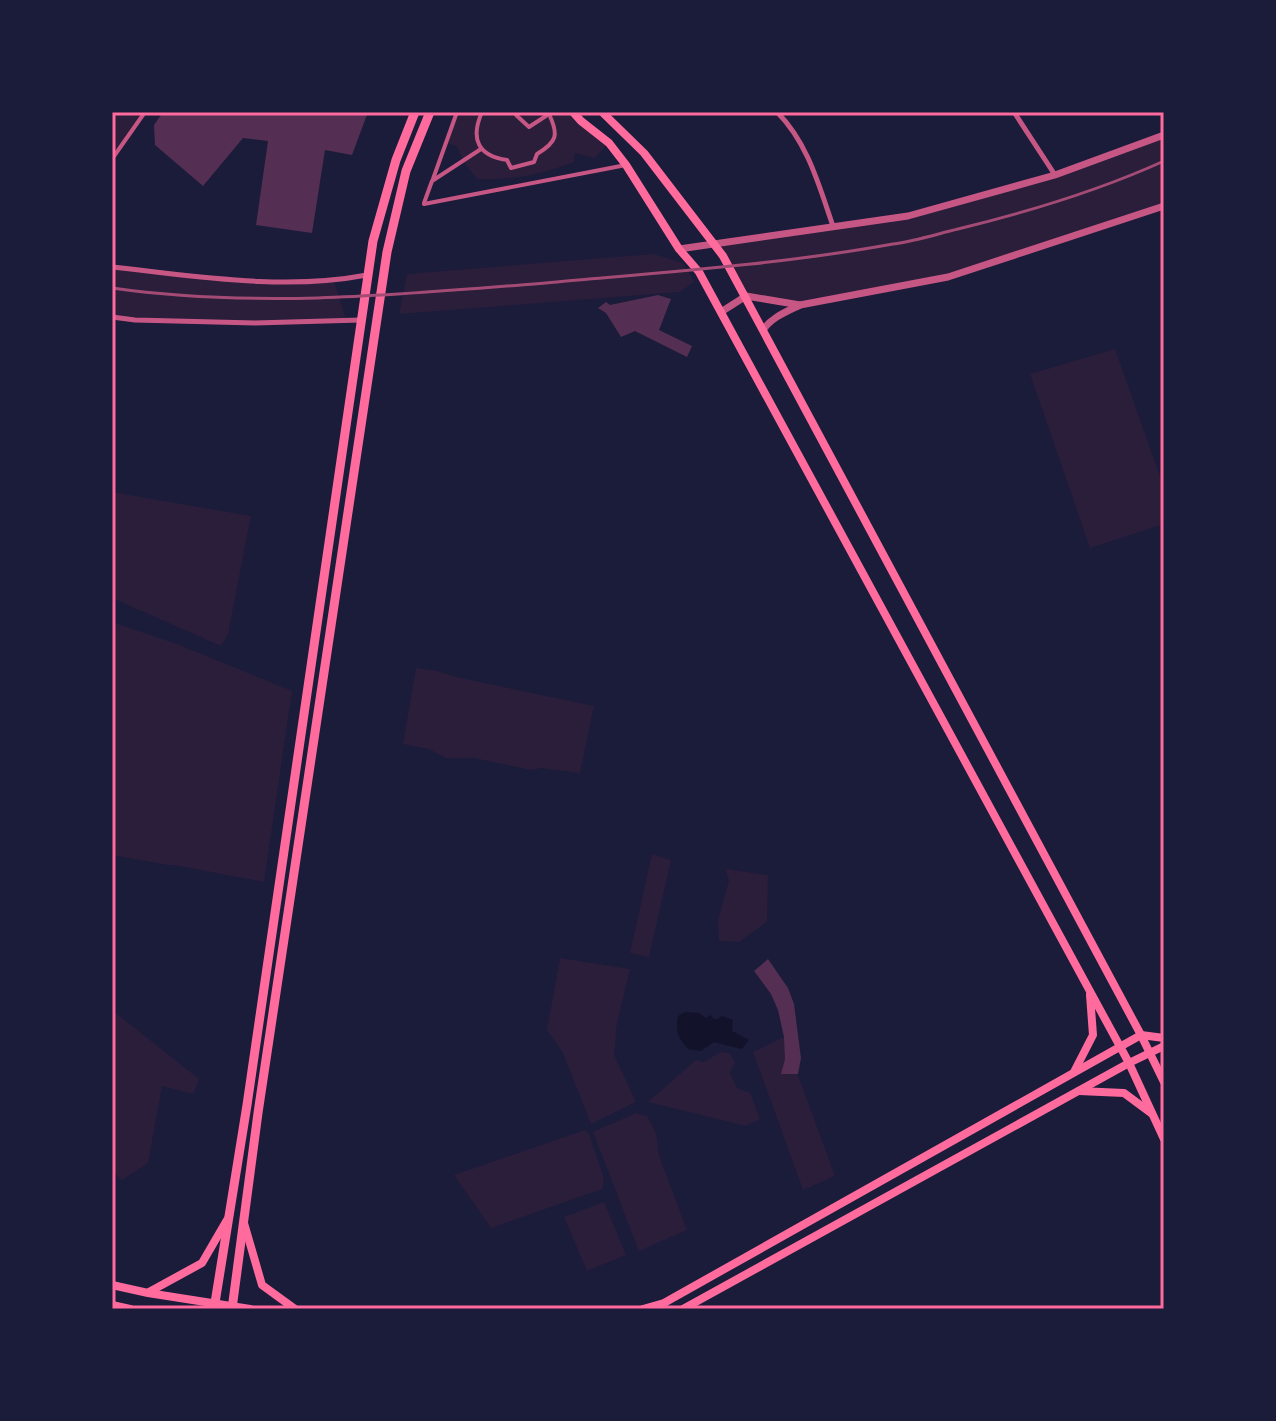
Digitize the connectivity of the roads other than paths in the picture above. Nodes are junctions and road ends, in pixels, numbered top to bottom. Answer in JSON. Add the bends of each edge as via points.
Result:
{"nodes":[{"id":1,"x":145,"y":112,"type":"edge"},
{"id":2,"x":415,"y":112,"type":"edge"},
{"id":3,"x":430,"y":112,"type":"edge"},
{"id":4,"x":457,"y":112,"type":"edge"},
{"id":5,"x":482,"y":112,"type":"edge"},
{"id":6,"x":519,"y":112,"type":"edge"},
{"id":7,"x":573,"y":112,"type":"edge"},
{"id":8,"x":602,"y":112,"type":"edge"},
{"id":9,"x":777,"y":112,"type":"edge"},
{"id":10,"x":1014,"y":112,"type":"edge"},
{"id":11,"x":550,"y":113,"type":"edge"},
{"id":12,"x":1164,"y":135,"type":"edge"},
{"id":13,"x":481,"y":149,"type":"junction"},
{"id":14,"x":112,"y":159,"type":"edge"},
{"id":15,"x":626,"y":165,"type":"junction"},
{"id":16,"x":1055,"y":175,"type":"junction"},
{"id":17,"x":432,"y":181,"type":"junction"},
{"id":18,"x":1164,"y":206,"type":"edge"},
{"id":19,"x":833,"y":226,"type":"junction"},
{"id":20,"x":713,"y":245,"type":"junction"},
{"id":21,"x":679,"y":249,"type":"junction"},
{"id":22,"x":112,"y":267,"type":"edge"},
{"id":23,"x":367,"y":275,"type":"junction"},
{"id":24,"x":746,"y":296,"type":"junction"},
{"id":25,"x":800,"y":305,"type":"junction"},
{"id":26,"x":721,"y":312,"type":"junction"},
{"id":27,"x":112,"y":317,"type":"edge"},
{"id":28,"x":361,"y":320,"type":"junction"},
{"id":29,"x":763,"y":330,"type":"junction"},
{"id":30,"x":1090,"y":990,"type":"junction"},
{"id":31,"x":1141,"y":1035,"type":"junction"},
{"id":32,"x":1164,"y":1038,"type":"edge"},
{"id":33,"x":1120,"y":1046,"type":"junction"},
{"id":34,"x":1164,"y":1046,"type":"edge"},
{"id":35,"x":1150,"y":1053,"type":"junction"},
{"id":36,"x":1129,"y":1063,"type":"junction"},
{"id":37,"x":1074,"y":1072,"type":"junction"},
{"id":38,"x":1164,"y":1082,"type":"edge"},
{"id":39,"x":1078,"y":1091,"type":"junction"},
{"id":40,"x":1152,"y":1114,"type":"junction"},
{"id":41,"x":1164,"y":1139,"type":"edge"},
{"id":42,"x":228,"y":1219,"type":"junction"},
{"id":43,"x":244,"y":1223,"type":"junction"},
{"id":44,"x":112,"y":1285,"type":"edge"},
{"id":45,"x":148,"y":1293,"type":"junction"},
{"id":46,"x":112,"y":1305,"type":"edge"},
{"id":47,"x":214,"y":1306,"type":"edge"},
{"id":48,"x":232,"y":1308,"type":"edge"},
{"id":49,"x":130,"y":1309,"type":"edge"},
{"id":50,"x":250,"y":1309,"type":"edge"},
{"id":51,"x":295,"y":1309,"type":"edge"},
{"id":52,"x":643,"y":1309,"type":"edge"},
{"id":53,"x":683,"y":1309,"type":"edge"}],
"edges":[{"from":1,"to":14,"type":"street"},
{"from":2,"to":23,"type":"main road","via":[[396,160]]},
{"from":3,"to":43,"type":"main road","via":[[406,171],[387,252]]},
{"from":4,"to":17,"type":"street"},
{"from":5,"to":13,"type":"street","via":[[477,135]]},
{"from":6,"to":11,"type":"street","via":[[516,115],[529,127]]},
{"from":7,"to":15,"type":"main road"},
{"from":8,"to":20,"type":"main road","via":[[644,153]]},
{"from":9,"to":19,"type":"street","via":[[810,159]]},
{"from":10,"to":16,"type":"street"},
{"from":11,"to":13,"type":"street","via":[[554,139],[534,162],[511,168],[507,160]]},
{"from":12,"to":16,"type":"street"},
{"from":13,"to":17,"type":"street"},
{"from":15,"to":17,"type":"street","via":[[424,204]]},
{"from":15,"to":21,"type":"main road"},
{"from":16,"to":19,"type":"street","via":[[908,216]]},
{"from":18,"to":25,"type":"street","via":[[948,277]]},
{"from":19,"to":20,"type":"street"},
{"from":20,"to":21,"type":"street"},
{"from":20,"to":24,"type":"main road"},
{"from":21,"to":26,"type":"main road"},
{"from":22,"to":23,"type":"street","via":[[267,283]]},
{"from":23,"to":28,"type":"main road"},
{"from":24,"to":25,"type":"street"},
{"from":24,"to":26,"type":"street"},
{"from":24,"to":29,"type":"main road"},
{"from":25,"to":29,"type":"street","via":[[778,315]]},
{"from":26,"to":30,"type":"main road"},
{"from":27,"to":28,"type":"street","via":[[255,323]]},
{"from":28,"to":42,"type":"main road"},
{"from":29,"to":31,"type":"main road"},
{"from":30,"to":33,"type":"main road"},
{"from":30,"to":37,"type":"main road","via":[[1093,1035]]},
{"from":31,"to":32,"type":"main road"},
{"from":31,"to":33,"type":"main road"},
{"from":31,"to":35,"type":"main road"},
{"from":33,"to":36,"type":"main road"},
{"from":33,"to":37,"type":"main road"},
{"from":34,"to":35,"type":"main road"},
{"from":35,"to":36,"type":"main road"},
{"from":35,"to":38,"type":"main road"},
{"from":36,"to":39,"type":"main road"},
{"from":36,"to":40,"type":"main road"},
{"from":37,"to":52,"type":"main road","via":[[664,1303]]},
{"from":39,"to":40,"type":"main road","via":[[1124,1093]]},
{"from":39,"to":53,"type":"main road"},
{"from":40,"to":41,"type":"main road"},
{"from":42,"to":45,"type":"main road","via":[[202,1263]]},
{"from":42,"to":47,"type":"main road"},
{"from":43,"to":48,"type":"main road"},
{"from":43,"to":51,"type":"main road","via":[[262,1285]]},
{"from":44,"to":45,"type":"main road"},
{"from":45,"to":47,"type":"main road"},
{"from":46,"to":49,"type":"main road"},
{"from":47,"to":48,"type":"main road"},
{"from":48,"to":50,"type":"main road"}]}
